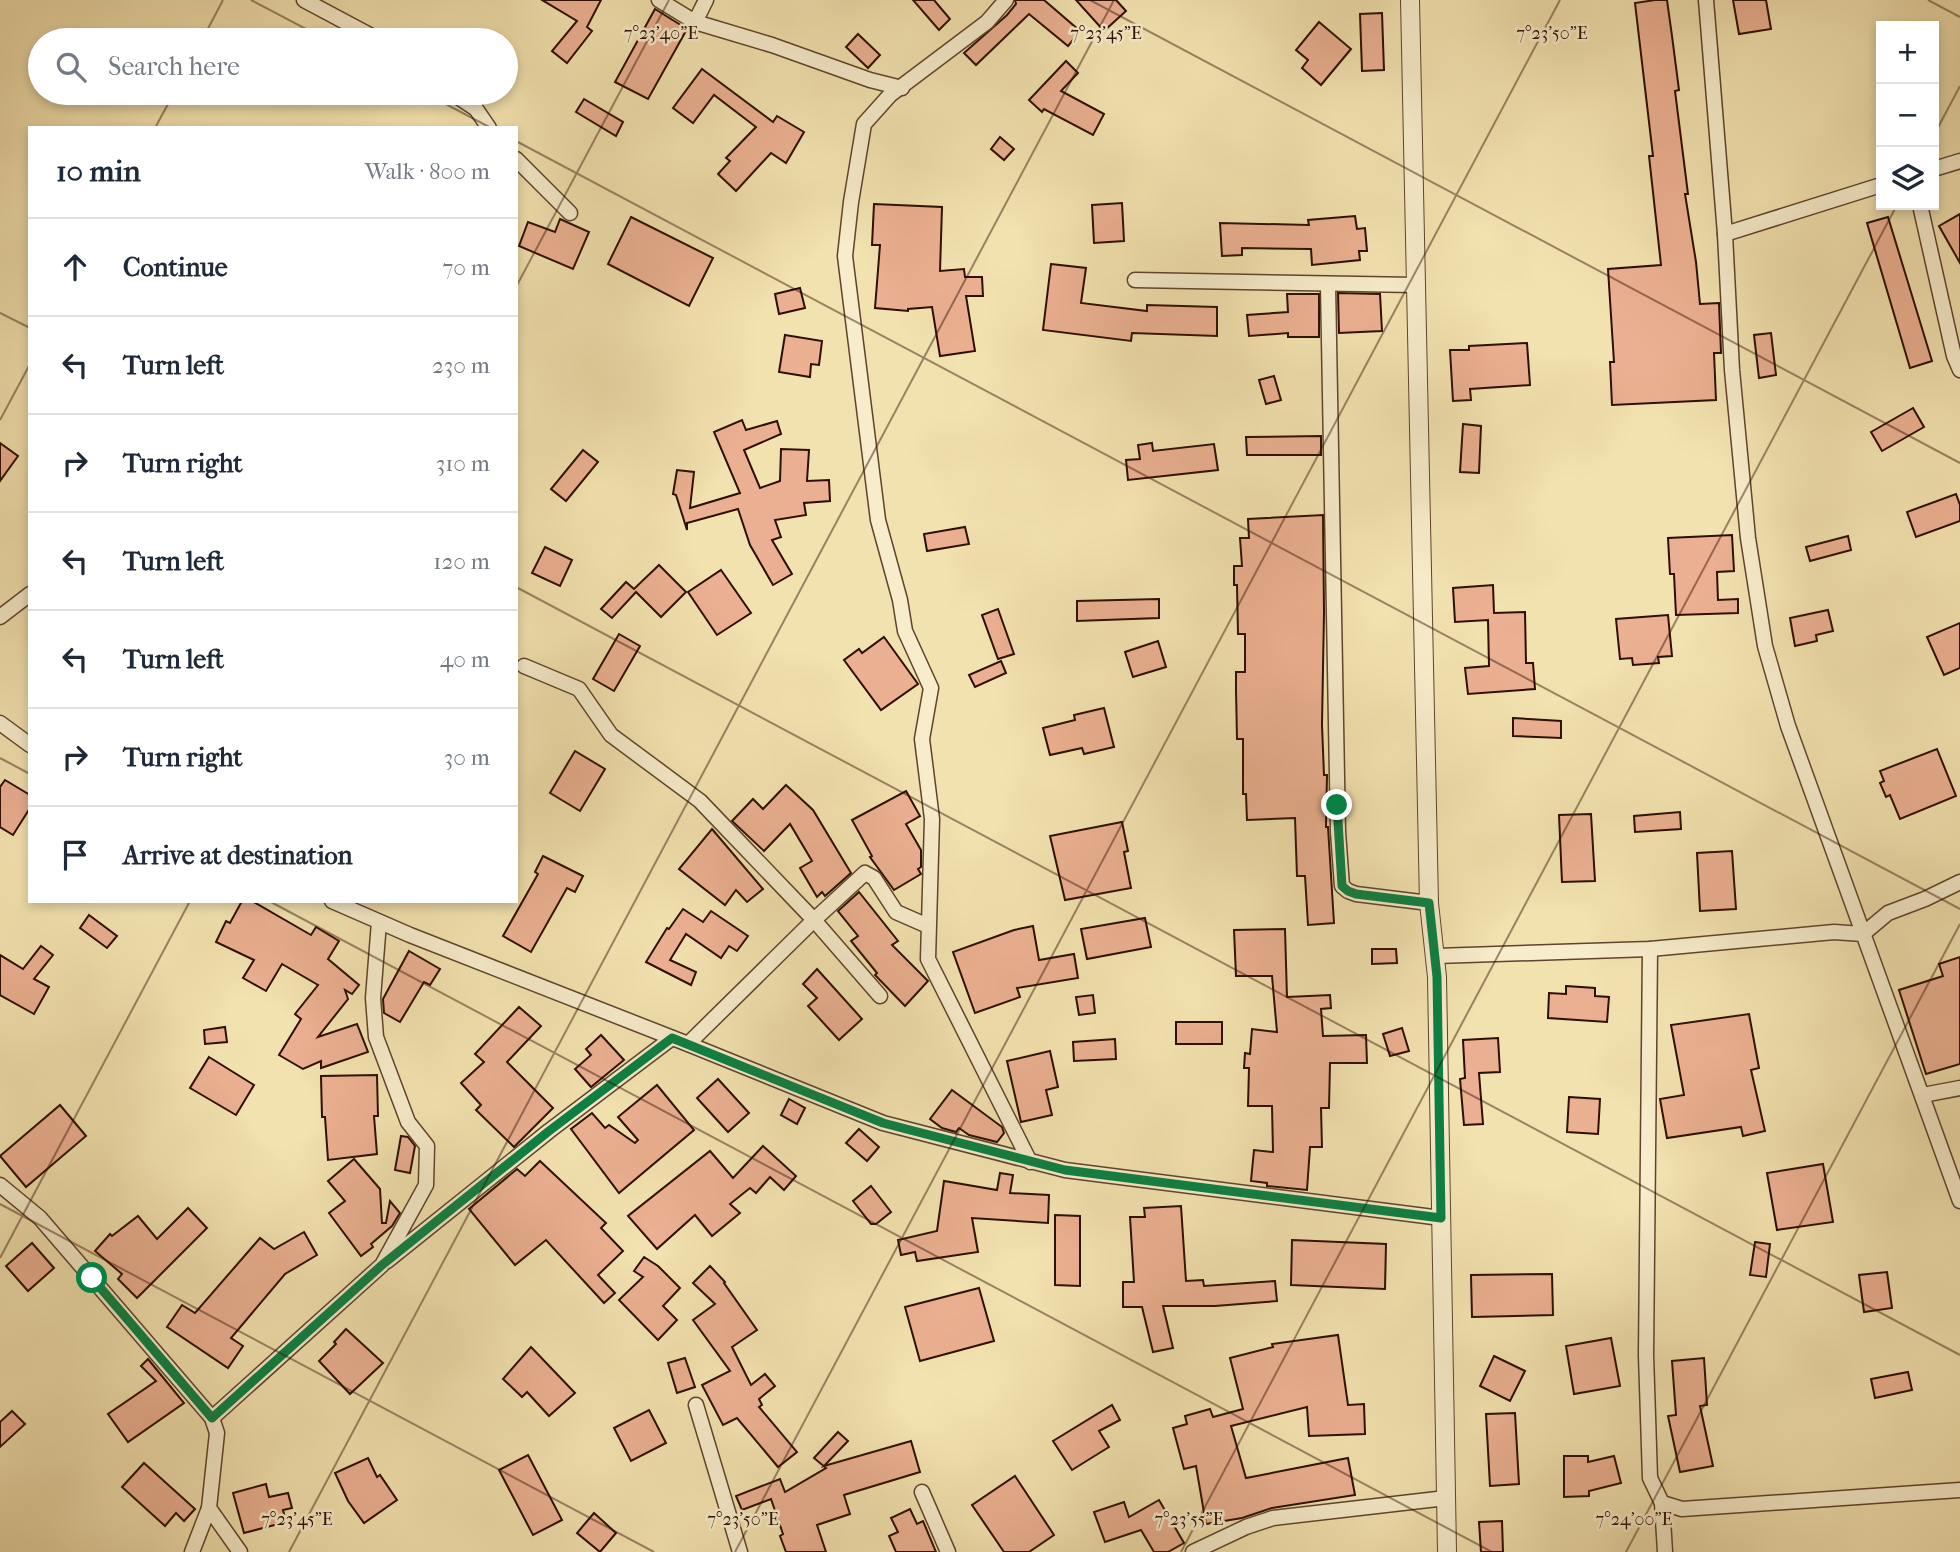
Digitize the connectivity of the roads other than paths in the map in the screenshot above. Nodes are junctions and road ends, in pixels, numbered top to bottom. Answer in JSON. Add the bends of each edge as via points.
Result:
{"nodes":[{"id":1,"x":304,"y":0,"type":"edge"},
{"id":2,"x":659,"y":0,"type":"edge"},
{"id":3,"x":706,"y":0,"type":"edge"},
{"id":4,"x":1006,"y":0,"type":"edge"},
{"id":5,"x":1410,"y":0,"type":"edge"},
{"id":6,"x":1706,"y":0,"type":"edge"},
{"id":7,"x":695,"y":22,"type":"junction"},
{"id":8,"x":356,"y":28,"type":"edge"},
{"id":9,"x":902,"y":88,"type":"junction"},
{"id":10,"x":470,"y":105,"type":"edge"},
{"id":11,"x":488,"y":126,"type":"edge"},
{"id":12,"x":518,"y":161,"type":"edge"},
{"id":13,"x":1960,"y":161,"type":"edge"},
{"id":14,"x":1939,"y":167,"type":"edge"},
{"id":15,"x":1876,"y":188,"type":"edge"},
{"id":16,"x":1921,"y":210,"type":"edge"},
{"id":17,"x":570,"y":213,"type":"dead end"},
{"id":18,"x":1724,"y":234,"type":"junction"},
{"id":19,"x":1135,"y":280,"type":"dead end"},
{"id":20,"x":1328,"y":285,"type":"junction"},
{"id":21,"x":1415,"y":285,"type":"junction"},
{"id":22,"x":1960,"y":370,"type":"edge"},
{"id":23,"x":28,"y":596,"type":"edge"},
{"id":24,"x":0,"y":617,"type":"edge"},
{"id":25,"x":524,"y":666,"type":"dead end"},
{"id":26,"x":0,"y":723,"type":"edge"},
{"id":27,"x":28,"y":744,"type":"edge"},
{"id":28,"x":1960,"y":881,"type":"edge"},
{"id":29,"x":336,"y":903,"type":"edge"},
{"id":30,"x":1429,"y":903,"type":"junction"},
{"id":31,"x":814,"y":920,"type":"junction"},
{"id":32,"x":379,"y":922,"type":"junction"},
{"id":33,"x":928,"y":926,"type":"junction"},
{"id":34,"x":1863,"y":934,"type":"junction"},
{"id":35,"x":1650,"y":949,"type":"junction"},
{"id":36,"x":1436,"y":956,"type":"junction"},
{"id":37,"x":880,"y":996,"type":"dead end"},
{"id":38,"x":672,"y":1038,"type":"junction"},
{"id":39,"x":688,"y":1044,"type":"junction"},
{"id":40,"x":1960,"y":1088,"type":"edge"},
{"id":41,"x":1923,"y":1095,"type":"junction"},
{"id":42,"x":1030,"y":1162,"type":"junction"},
{"id":43,"x":0,"y":1185,"type":"edge"},
{"id":44,"x":1960,"y":1200,"type":"edge"},
{"id":45,"x":1441,"y":1218,"type":"junction"},
{"id":46,"x":382,"y":1265,"type":"junction"},
{"id":47,"x":696,"y":1405,"type":"dead end"},
{"id":48,"x":212,"y":1418,"type":"junction"},
{"id":49,"x":1960,"y":1490,"type":"edge"},
{"id":50,"x":922,"y":1492,"type":"dead end"},
{"id":51,"x":1446,"y":1498,"type":"junction"},
{"id":52,"x":1662,"y":1503,"type":"junction"},
{"id":53,"x":209,"y":1508,"type":"junction"},
{"id":54,"x":192,"y":1552,"type":"edge"},
{"id":55,"x":240,"y":1552,"type":"edge"},
{"id":56,"x":740,"y":1552,"type":"edge"},
{"id":57,"x":948,"y":1552,"type":"edge"},
{"id":58,"x":1193,"y":1552,"type":"edge"},
{"id":59,"x":1447,"y":1552,"type":"edge"},
{"id":60,"x":1665,"y":1552,"type":"edge"}],
"edges":[{"from":1,"to":8,"type":"street"},
{"from":2,"to":7,"type":"street"},
{"from":3,"to":7,"type":"street"},
{"from":4,"to":9,"type":"street","via":[[987,22]]},
{"from":5,"to":21,"type":"street"},
{"from":6,"to":18,"type":"street"},
{"from":7,"to":9,"type":"street"},
{"from":9,"to":33,"type":"street","via":[[864,124],[845,256],[878,520],[905,631],[931,688],[922,739],[932,819]]},
{"from":10,"to":11,"type":"street"},
{"from":12,"to":17,"type":"street"},
{"from":13,"to":14,"type":"street"},
{"from":15,"to":18,"type":"street"},
{"from":16,"to":22,"type":"street"},
{"from":18,"to":34,"type":"street","via":[[1748,538],[1765,646],[1788,726]]},
{"from":19,"to":20,"type":"street"},
{"from":20,"to":21,"type":"street"},
{"from":20,"to":30,"type":"street","via":[[1342,886],[1356,894]]},
{"from":21,"to":30,"type":"street"},
{"from":23,"to":24,"type":"street"},
{"from":25,"to":31,"type":"street","via":[[579,689],[611,735],[700,801]]},
{"from":26,"to":27,"type":"street"},
{"from":28,"to":34,"type":"street","via":[[1888,913]]},
{"from":29,"to":32,"type":"street"},
{"from":30,"to":36,"type":"street"},
{"from":31,"to":33,"type":"street","via":[[865,873],[874,878],[896,912]]},
{"from":31,"to":37,"type":"street"},
{"from":31,"to":39,"type":"street"},
{"from":32,"to":38,"type":"street"},
{"from":32,"to":46,"type":"street","via":[[373,999],[376,1037],[408,1122],[427,1146],[426,1185]]},
{"from":33,"to":42,"type":"street","via":[[928,960]]},
{"from":34,"to":35,"type":"street","via":[[1834,932]]},
{"from":34,"to":41,"type":"street"},
{"from":35,"to":36,"type":"street"},
{"from":35,"to":52,"type":"street","via":[[1646,1355],[1650,1478]]},
{"from":36,"to":45,"type":"street"},
{"from":38,"to":39,"type":"street"},
{"from":38,"to":46,"type":"street"},
{"from":39,"to":42,"type":"street","via":[[883,1123]]},
{"from":40,"to":41,"type":"street"},
{"from":41,"to":44,"type":"street"},
{"from":42,"to":45,"type":"street"},
{"from":43,"to":48,"type":"street","via":[[40,1218]]},
{"from":45,"to":51,"type":"street"},
{"from":46,"to":48,"type":"street"},
{"from":47,"to":56,"type":"street"},
{"from":48,"to":53,"type":"street","via":[[217,1433]]},
{"from":49,"to":52,"type":"street","via":[[1682,1509]]},
{"from":50,"to":57,"type":"street"},
{"from":51,"to":58,"type":"street","via":[[1273,1518]]},
{"from":51,"to":59,"type":"street"},
{"from":52,"to":60,"type":"street"},
{"from":53,"to":54,"type":"street"},
{"from":53,"to":55,"type":"street"}]}
